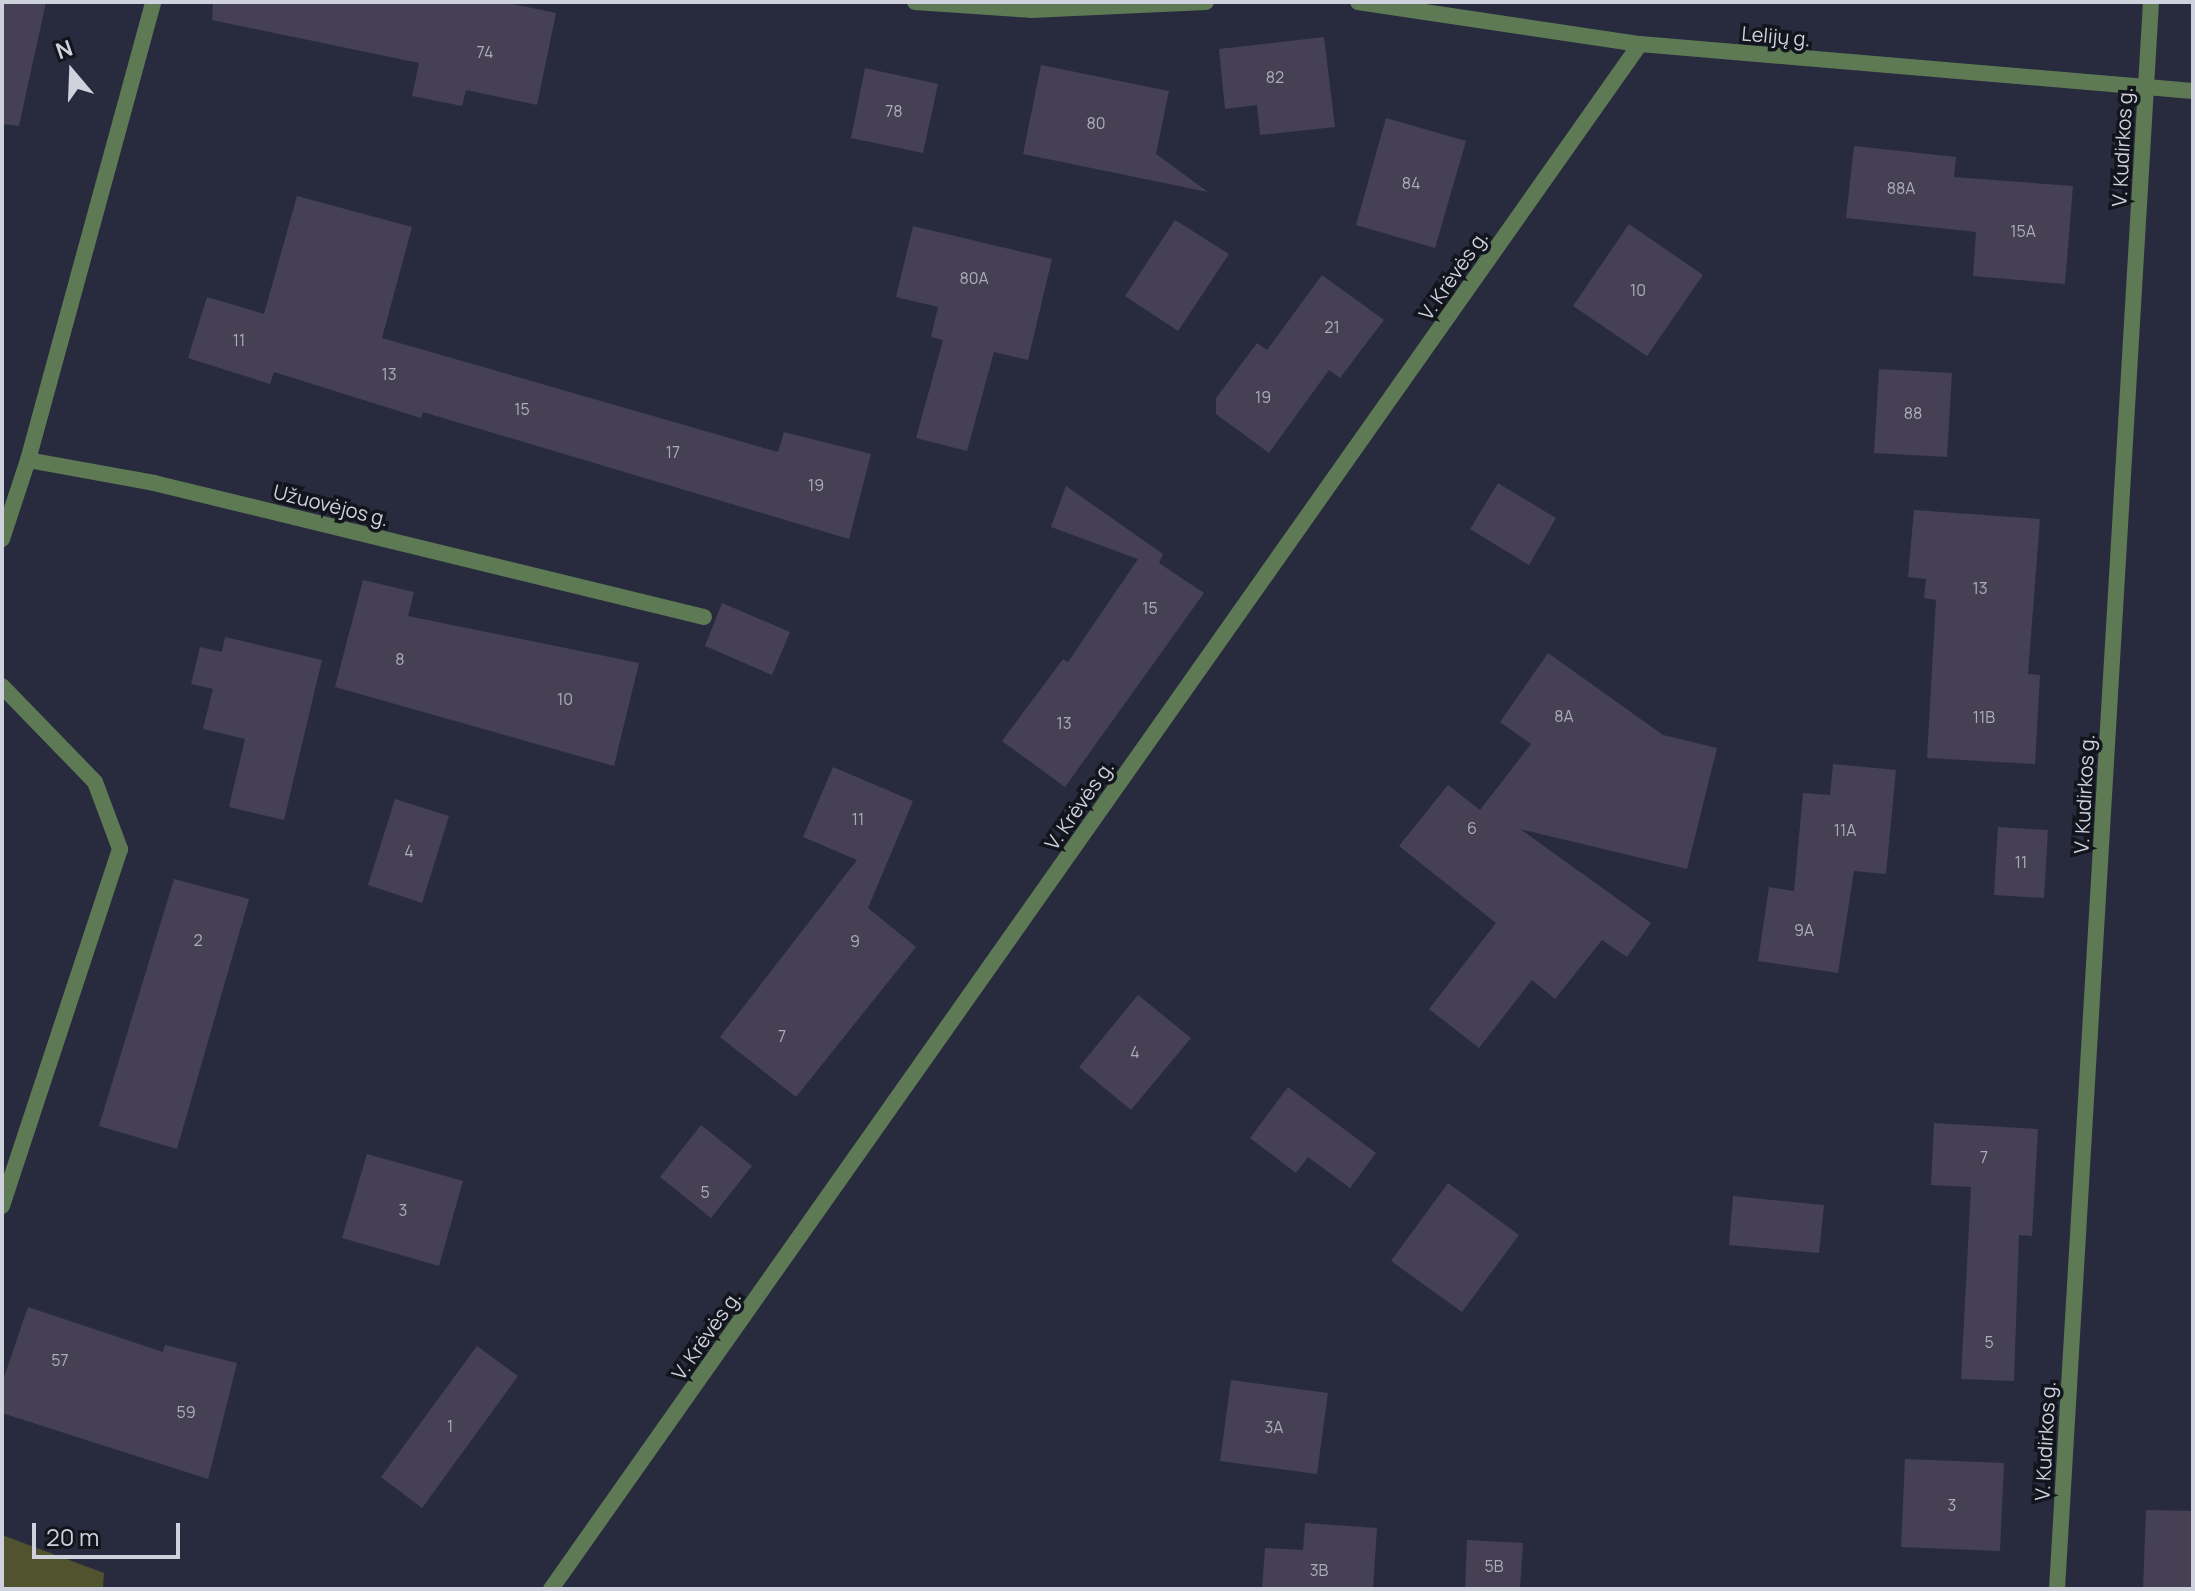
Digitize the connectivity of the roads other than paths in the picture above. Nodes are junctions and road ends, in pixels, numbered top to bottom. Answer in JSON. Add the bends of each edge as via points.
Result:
{"nodes":[{"id":1,"x":153,"y":2,"type":"edge"},
{"id":2,"x":915,"y":2,"type":"edge"},
{"id":3,"x":1206,"y":2,"type":"edge"},
{"id":4,"x":1358,"y":2,"type":"edge"},
{"id":5,"x":2151,"y":2,"type":"edge"},
{"id":6,"x":1136,"y":4,"type":"edge"},
{"id":7,"x":1640,"y":44,"type":"junction"},
{"id":8,"x":2146,"y":86,"type":"junction"},
{"id":9,"x":2193,"y":91,"type":"edge"},
{"id":10,"x":28,"y":460,"type":"junction"},
{"id":11,"x":2,"y":539,"type":"edge"},
{"id":12,"x":704,"y":617,"type":"dead end"},
{"id":13,"x":2,"y":686,"type":"edge"},
{"id":14,"x":2,"y":1206,"type":"edge"},
{"id":15,"x":551,"y":1589,"type":"edge"},
{"id":16,"x":2057,"y":1589,"type":"edge"}],
"edges":[{"from":1,"to":10,"type":"street"},
{"from":2,"to":6,"type":"street","via":[[1031,10]]},
{"from":3,"to":6,"type":"street"},
{"from":4,"to":7,"type":"street","name":"Lelijų g."},
{"from":5,"to":8,"type":"street","name":"V. Kudirkos g."},
{"from":7,"to":8,"type":"street","name":"Lelijų g."},
{"from":7,"to":15,"type":"street","name":"V. Krėvės g."},
{"from":8,"to":9,"type":"street","name":"Lelijų g."},
{"from":8,"to":16,"type":"street","name":"V. Kudirkos g."},
{"from":10,"to":11,"type":"street"},
{"from":10,"to":12,"type":"street","name":"Užuovėjos g.","via":[[154,483]]},
{"from":13,"to":14,"type":"street","via":[[95,782],[120,849]]}]}
